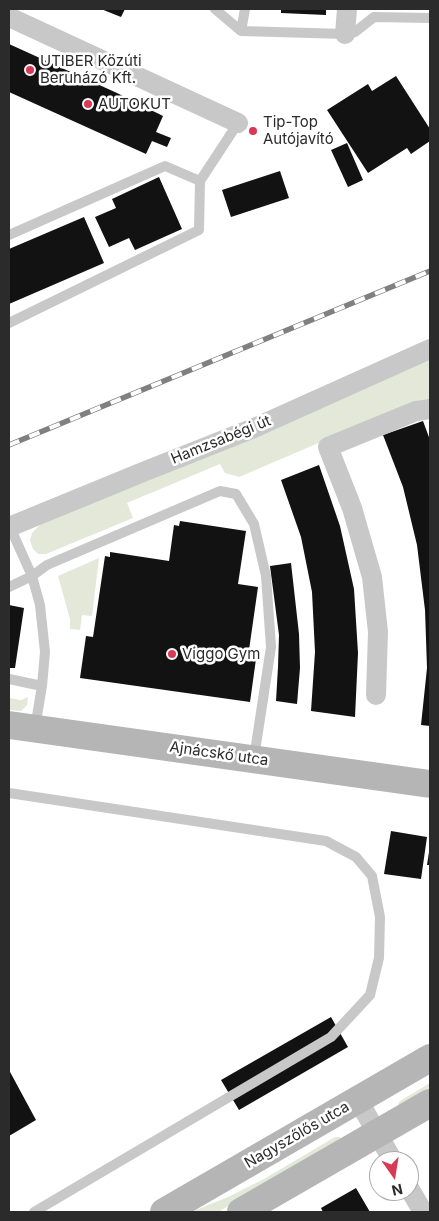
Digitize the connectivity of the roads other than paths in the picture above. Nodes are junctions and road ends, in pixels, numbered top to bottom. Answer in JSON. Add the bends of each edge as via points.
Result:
{"nodes":[{"id":1,"x":215,"y":9,"type":"edge"},
{"id":2,"x":244,"y":9,"type":"edge"},
{"id":3,"x":347,"y":9,"type":"edge"},
{"id":4,"x":9,"y":17,"type":"edge"},
{"id":5,"x":430,"y":18,"type":"edge"},
{"id":6,"x":241,"y":31,"type":"junction"},
{"id":7,"x":345,"y":34,"type":"junction"},
{"id":8,"x":238,"y":122,"type":"joint"},
{"id":9,"x":200,"y":182,"type":"junction"},
{"id":10,"x":9,"y":235,"type":"edge"},
{"id":11,"x":9,"y":323,"type":"edge"},
{"id":12,"x":430,"y":349,"type":"edge"},
{"id":13,"x":430,"y":409,"type":"edge"},
{"id":14,"x":9,"y":527,"type":"edge"},
{"id":15,"x":32,"y":576,"type":"junction"},
{"id":16,"x":9,"y":587,"type":"edge"},
{"id":17,"x":9,"y":679,"type":"edge"},
{"id":18,"x":42,"y":686,"type":"junction"},
{"id":19,"x":376,"y":695,"type":"dead end"},
{"id":20,"x":22,"y":726,"type":"edge"},
{"id":21,"x":254,"y":759,"type":"junction"},
{"id":22,"x":430,"y":784,"type":"edge"},
{"id":23,"x":9,"y":793,"type":"edge"},
{"id":24,"x":430,"y":1058,"type":"edge"},
{"id":25,"x":358,"y":1100,"type":"junction"},
{"id":26,"x":419,"y":1112,"type":"edge"},
{"id":27,"x":378,"y":1133,"type":"junction"},
{"id":28,"x":388,"y":1151,"type":"edge"},
{"id":29,"x":417,"y":1201,"type":"edge"},
{"id":30,"x":34,"y":1212,"type":"edge"},
{"id":31,"x":164,"y":1212,"type":"edge"},
{"id":32,"x":241,"y":1212,"type":"edge"},
{"id":33,"x":424,"y":1212,"type":"edge"}],
"edges":[{"from":1,"to":6,"type":"lane"},
{"from":2,"to":6,"type":"lane"},
{"from":3,"to":7,"type":"street"},
{"from":4,"to":8,"type":"street"},
{"from":5,"to":7,"type":"lane","via":[[374,17],[355,32]]},
{"from":6,"to":7,"type":"lane"},
{"from":8,"to":9,"type":"lane"},
{"from":9,"to":10,"type":"lane","via":[[165,166]]},
{"from":9,"to":11,"type":"lane","via":[[199,230]]},
{"from":12,"to":14,"type":"street","name":"Hamzsabégi út","via":[[254,428]]},
{"from":13,"to":19,"type":"street","via":[[416,411],[328,447],[352,508],[372,577],[378,632]]},
{"from":14,"to":15,"type":"lane"},
{"from":15,"to":16,"type":"lane"},
{"from":15,"to":18,"type":"lane","via":[[40,605],[45,652]]},
{"from":15,"to":21,"type":"lane","via":[[48,565],[220,491],[236,494],[254,524],[266,576],[271,647]]},
{"from":17,"to":18,"type":"lane"},
{"from":18,"to":20,"type":"lane"},
{"from":20,"to":21,"type":"main road","name":"Ajnácskő utca"},
{"from":21,"to":22,"type":"main road","name":"Ajnácskő utca"},
{"from":23,"to":30,"type":"lane","via":[[326,841],[356,857],[372,876],[380,917],[379,958],[370,995],[331,1037]]},
{"from":24,"to":25,"type":"main road","name":"Nagyszőlős utca"},
{"from":25,"to":27,"type":"street"},
{"from":25,"to":31,"type":"main road","name":"Nagyszőlős utca"},
{"from":26,"to":27,"type":"main road"},
{"from":27,"to":28,"type":"street"},
{"from":27,"to":32,"type":"main road"},
{"from":29,"to":33,"type":"street"}]}
